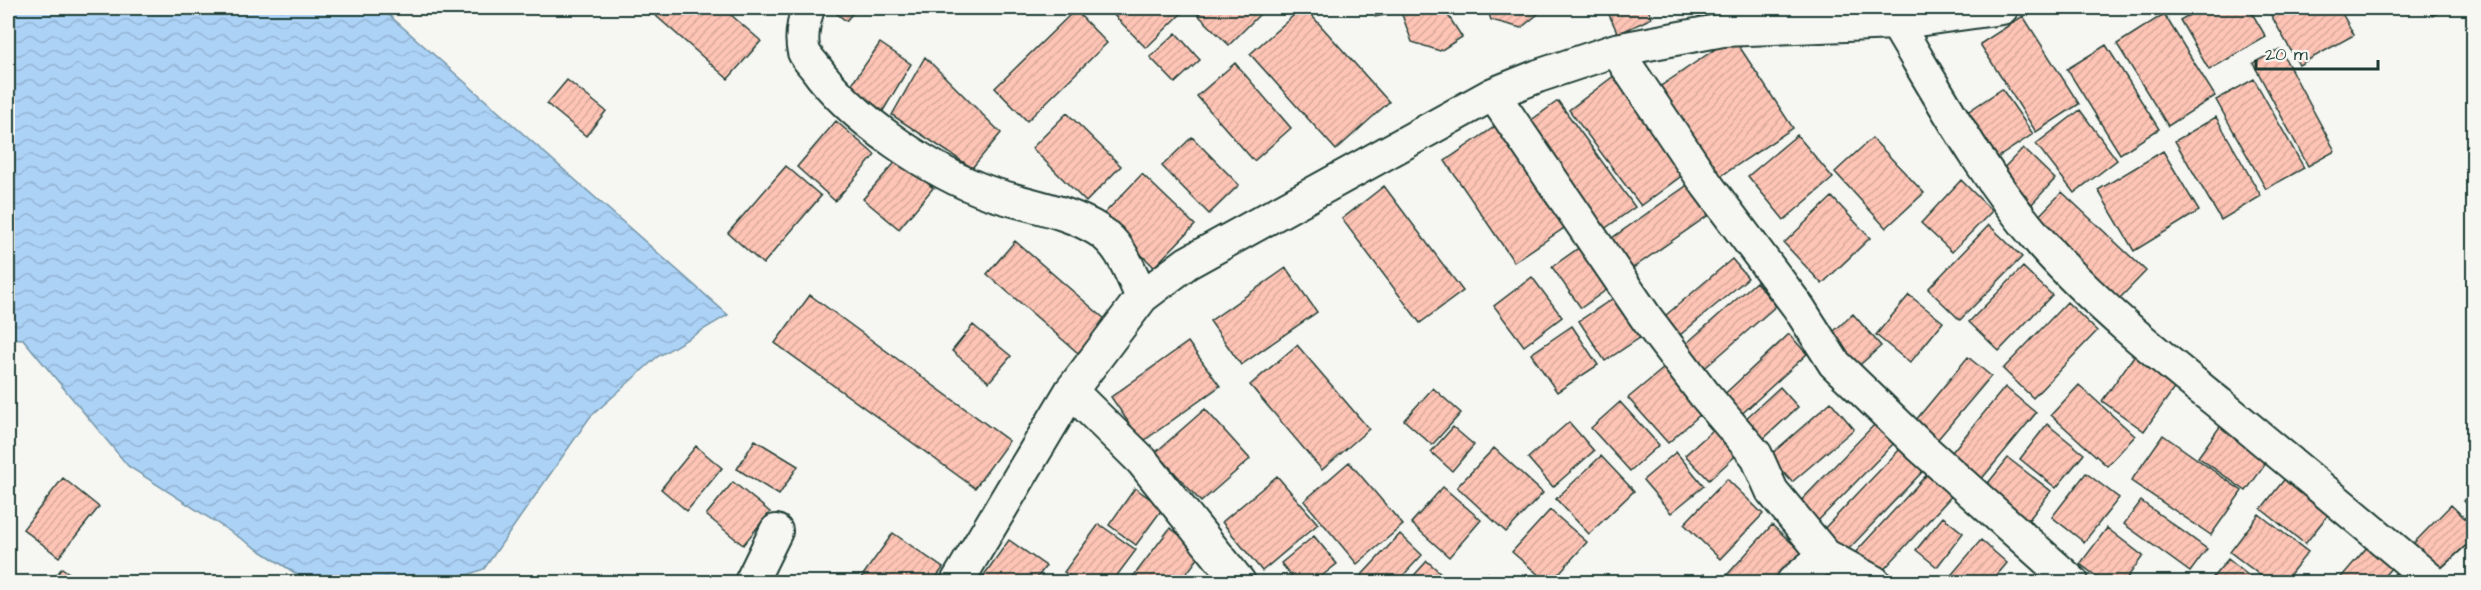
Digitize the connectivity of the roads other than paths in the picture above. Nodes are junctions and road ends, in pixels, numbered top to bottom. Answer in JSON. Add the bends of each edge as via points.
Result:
{"nodes":[{"id":1,"x":808,"y":8,"type":"edge"},
{"id":2,"x":2002,"y":8,"type":"edge"},
{"id":3,"x":1896,"y":22,"type":"junction"},
{"id":4,"x":1616,"y":50,"type":"junction"},
{"id":5,"x":1493,"y":94,"type":"junction"},
{"id":6,"x":1142,"y":297,"type":"junction"},
{"id":7,"x":1071,"y":391,"type":"junction"},
{"id":8,"x":776,"y":531,"type":"dead end"},
{"id":9,"x":1825,"y":555,"type":"junction"},
{"id":10,"x":2474,"y":561,"type":"edge"},
{"id":11,"x":751,"y":582,"type":"edge"},
{"id":12,"x":957,"y":582,"type":"edge"},
{"id":13,"x":1239,"y":582,"type":"edge"},
{"id":14,"x":1793,"y":582,"type":"edge"},
{"id":15,"x":1874,"y":582,"type":"edge"},
{"id":16,"x":2072,"y":582,"type":"edge"},
{"id":17,"x":2433,"y":582,"type":"edge"},
{"id":18,"x":2451,"y":582,"type":"edge"}],
"edges":[{"from":1,"to":6,"type":"street","via":[[803,22],[804,52],[855,112],[929,164],[978,188],[1098,230],[1118,247]]},
{"from":2,"to":3,"type":"street"},
{"from":3,"to":4,"type":"street","via":[[1723,30]]},
{"from":3,"to":17,"type":"street","via":[[1979,161],[2066,270],[2135,335]]},
{"from":4,"to":5,"type":"street"},
{"from":4,"to":16,"type":"street","via":[[1834,363]]},
{"from":5,"to":6,"type":"street","via":[[1188,263]]},
{"from":5,"to":9,"type":"street","via":[[1647,319],[1756,455],[1772,491]]},
{"from":6,"to":7,"type":"street"},
{"from":7,"to":12,"type":"street"},
{"from":7,"to":13,"type":"street","via":[[1142,461]]},
{"from":8,"to":11,"type":"street"},
{"from":9,"to":14,"type":"street"},
{"from":9,"to":15,"type":"street"},
{"from":10,"to":18,"type":"street"}]}
